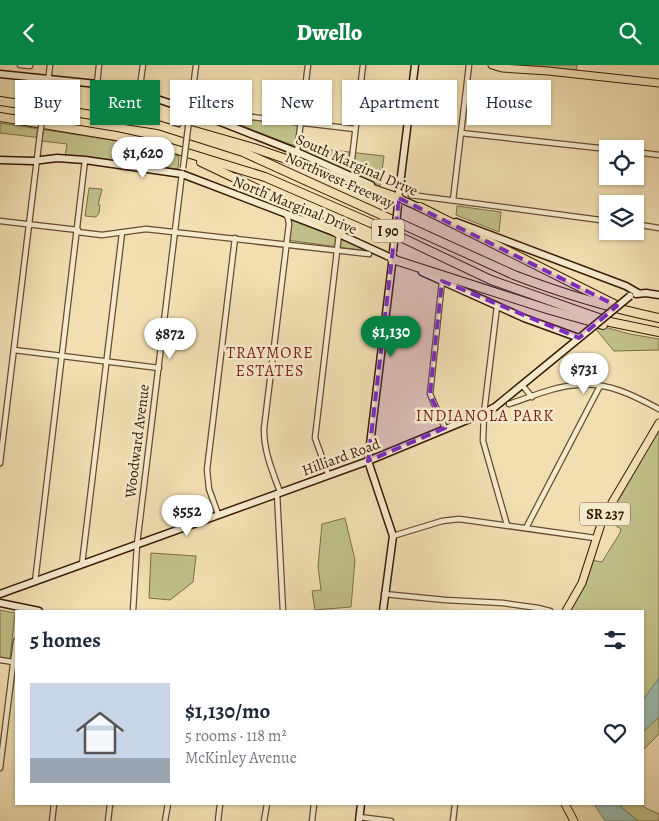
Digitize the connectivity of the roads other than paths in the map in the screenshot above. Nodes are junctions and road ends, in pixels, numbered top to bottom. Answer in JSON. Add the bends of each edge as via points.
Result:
{"nodes":[{"id":1,"x":20,"y":65,"type":"edge"},
{"id":2,"x":50,"y":65,"type":"edge"},
{"id":3,"x":99,"y":65,"type":"edge"},
{"id":4,"x":143,"y":65,"type":"edge"},
{"id":5,"x":196,"y":65,"type":"edge"},
{"id":6,"x":308,"y":65,"type":"edge"},
{"id":7,"x":363,"y":65,"type":"edge"},
{"id":8,"x":415,"y":65,"type":"edge"},
{"id":9,"x":469,"y":65,"type":"edge"},
{"id":10,"x":492,"y":65,"type":"edge"},
{"id":11,"x":30,"y":66,"type":"dead end"},
{"id":12,"x":0,"y":74,"type":"edge"},
{"id":13,"x":48,"y":80,"type":"joint"},
{"id":14,"x":97,"y":80,"type":"edge"},
{"id":15,"x":141,"y":80,"type":"edge"},
{"id":16,"x":194,"y":80,"type":"edge"},
{"id":17,"x":306,"y":80,"type":"edge"},
{"id":18,"x":659,"y":83,"type":"edge"},
{"id":19,"x":0,"y":101,"type":"edge"},
{"id":20,"x":90,"y":115,"type":"edge"},
{"id":21,"x":0,"y":117,"type":"edge"},
{"id":22,"x":41,"y":125,"type":"edge"},
{"id":23,"x":158,"y":125,"type":"edge"},
{"id":24,"x":160,"y":125,"type":"edge"},
{"id":25,"x":188,"y":125,"type":"edge"},
{"id":26,"x":229,"y":125,"type":"edge"},
{"id":27,"x":302,"y":125,"type":"edge"},
{"id":28,"x":320,"y":125,"type":"edge"},
{"id":29,"x":355,"y":129,"type":"junction"},
{"id":30,"x":461,"y":133,"type":"junction"},
{"id":31,"x":116,"y":136,"type":"junction"},
{"id":32,"x":599,"y":148,"type":"edge"},
{"id":33,"x":297,"y":151,"type":"junction"},
{"id":34,"x":644,"y":154,"type":"edge"},
{"id":35,"x":659,"y":155,"type":"edge"},
{"id":36,"x":352,"y":159,"type":"dead end"},
{"id":37,"x":0,"y":160,"type":"edge"},
{"id":38,"x":85,"y":160,"type":"junction"},
{"id":39,"x":37,"y":161,"type":"junction"},
{"id":40,"x":183,"y":171,"type":"junction"},
{"id":41,"x":411,"y":195,"type":"dead end"},
{"id":42,"x":453,"y":200,"type":"junction"},
{"id":43,"x":398,"y":202,"type":"junction"},
{"id":44,"x":420,"y":207,"type":"junction"},
{"id":45,"x":285,"y":213,"type":"junction"},
{"id":46,"x":298,"y":219,"type":"junction"},
{"id":47,"x":599,"y":220,"type":"edge"},
{"id":48,"x":0,"y":221,"type":"edge"},
{"id":49,"x":30,"y":224,"type":"junction"},
{"id":50,"x":289,"y":224,"type":"junction"},
{"id":51,"x":644,"y":226,"type":"edge"},
{"id":52,"x":659,"y":228,"type":"edge"},
{"id":53,"x":78,"y":231,"type":"junction"},
{"id":54,"x":176,"y":231,"type":"junction"},
{"id":55,"x":122,"y":233,"type":"junction"},
{"id":56,"x":339,"y":234,"type":"junction"},
{"id":57,"x":235,"y":238,"type":"junction"},
{"id":58,"x":286,"y":244,"type":"junction"},
{"id":59,"x":336,"y":250,"type":"junction"},
{"id":60,"x":369,"y":254,"type":"dead end"},
{"id":61,"x":393,"y":255,"type":"junction"},
{"id":62,"x":442,"y":281,"type":"junction"},
{"id":63,"x":638,"y":293,"type":"junction"},
{"id":64,"x":659,"y":295,"type":"edge"},
{"id":65,"x":497,"y":306,"type":"junction"},
{"id":66,"x":626,"y":311,"type":"junction"},
{"id":67,"x":659,"y":318,"type":"edge"},
{"id":68,"x":659,"y":333,"type":"edge"},
{"id":69,"x":580,"y":337,"type":"junction"},
{"id":70,"x":14,"y":350,"type":"junction"},
{"id":71,"x":62,"y":355,"type":"junction"},
{"id":72,"x":106,"y":361,"type":"junction"},
{"id":73,"x":159,"y":368,"type":"junction"},
{"id":74,"x":522,"y":385,"type":"junction"},
{"id":75,"x":600,"y":386,"type":"junction"},
{"id":76,"x":532,"y":397,"type":"junction"},
{"id":77,"x":509,"y":403,"type":"dead end"},
{"id":78,"x":659,"y":409,"type":"edge"},
{"id":79,"x":484,"y":413,"type":"junction"},
{"id":80,"x":3,"y":415,"type":"edge"},
{"id":81,"x":659,"y":423,"type":"edge"},
{"id":82,"x":445,"y":428,"type":"junction"},
{"id":83,"x":368,"y":461,"type":"junction"},
{"id":84,"x":0,"y":463,"type":"edge"},
{"id":85,"x":328,"y":475,"type":"junction"},
{"id":86,"x":278,"y":492,"type":"junction"},
{"id":87,"x":218,"y":514,"type":"junction"},
{"id":88,"x":507,"y":525,"type":"junction"},
{"id":89,"x":526,"y":528,"type":"junction"},
{"id":90,"x":393,"y":536,"type":"junction"},
{"id":91,"x":596,"y":538,"type":"junction"},
{"id":92,"x":137,"y":544,"type":"junction"},
{"id":93,"x":82,"y":564,"type":"junction"},
{"id":94,"x":35,"y":582,"type":"junction"},
{"id":95,"x":0,"y":594,"type":"edge"},
{"id":96,"x":384,"y":594,"type":"junction"},
{"id":97,"x":0,"y":603,"type":"edge"},
{"id":98,"x":20,"y":609,"type":"edge"},
{"id":99,"x":133,"y":610,"type":"edge"},
{"id":100,"x":283,"y":610,"type":"edge"},
{"id":101,"x":383,"y":610,"type":"edge"},
{"id":102,"x":547,"y":610,"type":"edge"},
{"id":103,"x":567,"y":610,"type":"edge"},
{"id":104,"x":15,"y":652,"type":"edge"},
{"id":105,"x":0,"y":660,"type":"edge"},
{"id":106,"x":14,"y":662,"type":"junction"},
{"id":107,"x":0,"y":768,"type":"edge"},
{"id":108,"x":54,"y":805,"type":"edge"},
{"id":109,"x":110,"y":805,"type":"edge"},
{"id":110,"x":168,"y":805,"type":"edge"},
{"id":111,"x":220,"y":805,"type":"edge"},
{"id":112,"x":267,"y":805,"type":"edge"},
{"id":113,"x":314,"y":805,"type":"edge"},
{"id":114,"x":361,"y":805,"type":"edge"},
{"id":115,"x":455,"y":805,"type":"edge"},
{"id":116,"x":565,"y":805,"type":"edge"},
{"id":117,"x":359,"y":819,"type":"edge"},
{"id":118,"x":52,"y":821,"type":"edge"},
{"id":119,"x":108,"y":821,"type":"edge"},
{"id":120,"x":165,"y":821,"type":"edge"},
{"id":121,"x":218,"y":821,"type":"edge"},
{"id":122,"x":264,"y":821,"type":"edge"},
{"id":123,"x":312,"y":821,"type":"edge"},
{"id":124,"x":391,"y":821,"type":"edge"},
{"id":125,"x":452,"y":821,"type":"edge"},
{"id":126,"x":574,"y":821,"type":"edge"}],
"edges":[{"from":1,"to":11,"type":"street"},
{"from":2,"to":13,"type":"street"},
{"from":3,"to":14,"type":"street"},
{"from":4,"to":15,"type":"street"},
{"from":5,"to":16,"type":"street","name":"Woodward Avenue"},
{"from":6,"to":17,"type":"street"},
{"from":7,"to":29,"type":"street"},
{"from":8,"to":43,"type":"main road"},
{"from":9,"to":30,"type":"street"},
{"from":10,"to":18,"type":"main road"},
{"from":12,"to":13,"type":"main road","name":"South Marginal Drive"},
{"from":19,"to":20,"type":"highway","name":"Northwest Freeway","number":"I 90"},
{"from":21,"to":31,"type":"highway","name":"Northwest Freeway","number":"I 90"},
{"from":22,"to":39,"type":"street","bridge":true},
{"from":23,"to":66,"type":"highway","name":"Northwest Freeway","number":"I 90","via":[[243,152],[514,275]]},
{"from":24,"to":43,"type":"highway","via":[[194,130],[246,146]]},
{"from":25,"to":40,"type":"street","name":"Woodward Avenue","bridge":true},
{"from":26,"to":33,"type":"main road","name":"South Marginal Drive"},
{"from":27,"to":33,"type":"street"},
{"from":28,"to":29,"type":"street"},
{"from":29,"to":36,"type":"street"},
{"from":30,"to":32,"type":"street"},
{"from":30,"to":42,"type":"street"},
{"from":31,"to":56,"type":"highway","via":[[176,151],[207,164],[284,202]]},
{"from":31,"to":68,"type":"highway","name":"Northwest Freeway","number":"I 90","via":[[171,147],[265,177],[491,280],[610,322]]},
{"from":33,"to":43,"type":"main road","name":"South Marginal Drive"},
{"from":34,"to":35,"type":"street"},
{"from":37,"to":39,"type":"main road","name":"North Marginal Drive"},
{"from":38,"to":39,"type":"main road","name":"North Marginal Drive","via":[[58,158]]},
{"from":38,"to":40,"type":"main road","name":"North Marginal Drive"},
{"from":38,"to":53,"type":"street"},
{"from":39,"to":49,"type":"street"},
{"from":40,"to":45,"type":"main road","name":"North Marginal Drive"},
{"from":40,"to":54,"type":"street","name":"Woodward Avenue"},
{"from":41,"to":42,"type":"street"},
{"from":42,"to":47,"type":"street"},
{"from":43,"to":44,"type":"main road","name":"South Marginal Drive"},
{"from":43,"to":61,"type":"main road","bridge":true},
{"from":44,"to":63,"type":"main road","name":"South Marginal Drive"},
{"from":44,"to":66,"type":"highway"},
{"from":45,"to":46,"type":"main road","name":"North Marginal Drive"},
{"from":45,"to":50,"type":"street"},
{"from":46,"to":50,"type":"street"},
{"from":46,"to":56,"type":"main road","name":"North Marginal Drive"},
{"from":48,"to":49,"type":"street"},
{"from":49,"to":53,"type":"street"},
{"from":49,"to":70,"type":"street"},
{"from":50,"to":58,"type":"street"},
{"from":51,"to":52,"type":"street"},
{"from":53,"to":55,"type":"street","via":[[102,235]]},
{"from":53,"to":71,"type":"street"},
{"from":54,"to":55,"type":"street","via":[[146,229]]},
{"from":54,"to":57,"type":"street"},
{"from":54,"to":73,"type":"street","name":"Woodward Avenue"},
{"from":55,"to":72,"type":"street"},
{"from":56,"to":59,"type":"street"},
{"from":56,"to":61,"type":"main road","name":"North Marginal Drive"},
{"from":57,"to":58,"type":"street"},
{"from":57,"to":87,"type":"street","via":[[207,470]]},
{"from":58,"to":59,"type":"street"},
{"from":58,"to":86,"type":"street","via":[[264,429],[267,459]]},
{"from":59,"to":60,"type":"street"},
{"from":59,"to":85,"type":"street","via":[[315,438]]},
{"from":61,"to":62,"type":"main road","name":"North Marginal Drive"},
{"from":61,"to":68,"type":"highway","via":[[550,310],[608,326]]},
{"from":61,"to":83,"type":"main road"},
{"from":62,"to":65,"type":"main road","name":"North Marginal Drive"},
{"from":62,"to":82,"type":"street","via":[[430,394]]},
{"from":63,"to":64,"type":"main road","name":"Hilliard Road"},
{"from":63,"to":69,"type":"main road","name":"Hilliard Road","bridge":true},
{"from":65,"to":69,"type":"main road","name":"North Marginal Drive"},
{"from":65,"to":79,"type":"street"},
{"from":66,"to":67,"type":"highway","name":"Northwest Freeway","number":"I 90"},
{"from":69,"to":74,"type":"main road","name":"Hilliard Road"},
{"from":70,"to":71,"type":"street"},
{"from":70,"to":80,"type":"street"},
{"from":71,"to":72,"type":"street"},
{"from":71,"to":94,"type":"street"},
{"from":72,"to":73,"type":"street"},
{"from":72,"to":93,"type":"street"},
{"from":73,"to":92,"type":"street","name":"Woodward Avenue"},
{"from":74,"to":76,"type":"street"},
{"from":74,"to":79,"type":"main road","name":"Hilliard Road"},
{"from":75,"to":76,"type":"street","via":[[562,387]]},
{"from":75,"to":78,"type":"street","via":[[631,394]]},
{"from":75,"to":89,"type":"street"},
{"from":76,"to":77,"type":"street"},
{"from":79,"to":82,"type":"main road","name":"Hilliard Road"},
{"from":79,"to":88,"type":"street","via":[[483,441]]},
{"from":80,"to":84,"type":"street"},
{"from":81,"to":91,"type":"main road","number":"SR 237","via":[[603,518]]},
{"from":82,"to":83,"type":"main road","name":"Hilliard Road"},
{"from":83,"to":85,"type":"main road","name":"Hilliard Road"},
{"from":83,"to":90,"type":"main road"},
{"from":85,"to":86,"type":"main road","name":"Hilliard Road"},
{"from":86,"to":87,"type":"main road","name":"Hilliard Road"},
{"from":86,"to":100,"type":"street"},
{"from":87,"to":92,"type":"main road","name":"Hilliard Road"},
{"from":88,"to":89,"type":"street"},
{"from":88,"to":90,"type":"street","via":[[449,519]]},
{"from":89,"to":91,"type":"street"},
{"from":90,"to":96,"type":"main road"},
{"from":91,"to":103,"type":"main road","number":"SR 237","via":[[584,577]]},
{"from":92,"to":93,"type":"main road","name":"Hilliard Road"},
{"from":92,"to":99,"type":"street","name":"Woodward Avenue"},
{"from":93,"to":94,"type":"main road","name":"Hilliard Road"},
{"from":94,"to":95,"type":"main road","name":"Hilliard Road"},
{"from":96,"to":101,"type":"main road"},
{"from":96,"to":102,"type":"street","via":[[502,603]]},
{"from":97,"to":98,"type":"main road"},
{"from":104,"to":106,"type":"street"},
{"from":105,"to":106,"type":"street"},
{"from":106,"to":107,"type":"street"},
{"from":108,"to":118,"type":"street"},
{"from":109,"to":119,"type":"street"},
{"from":110,"to":120,"type":"street"},
{"from":111,"to":121,"type":"street"},
{"from":112,"to":122,"type":"street"},
{"from":113,"to":123,"type":"street"},
{"from":114,"to":117,"type":"main road"},
{"from":115,"to":125,"type":"street"},
{"from":116,"to":126,"type":"main road"},
{"from":117,"to":124,"type":"street"}]}
